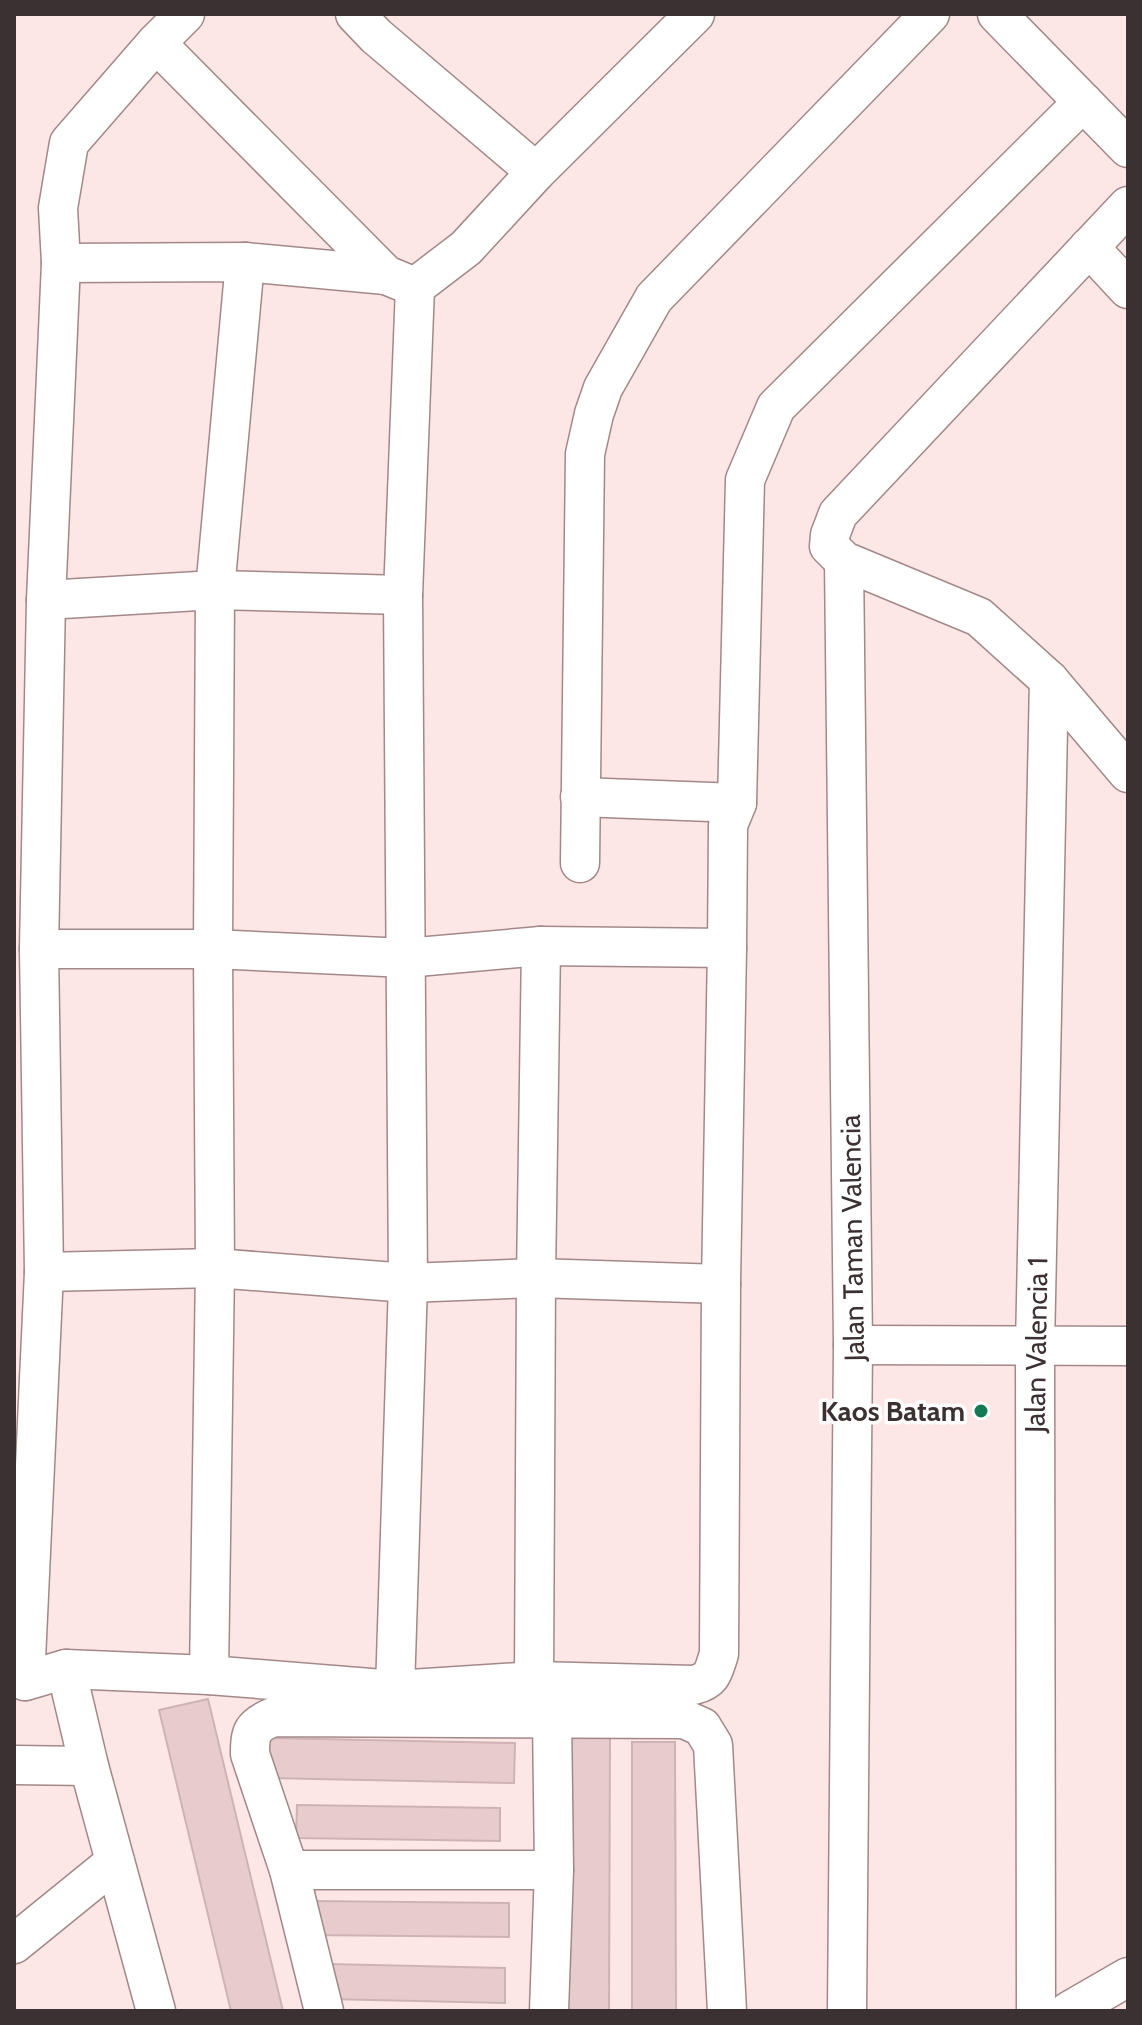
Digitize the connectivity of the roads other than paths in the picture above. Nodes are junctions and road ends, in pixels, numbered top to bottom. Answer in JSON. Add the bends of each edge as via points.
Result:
{"nodes":[{"id":1,"x":185,"y":14,"type":"edge"},
{"id":2,"x":695,"y":14,"type":"edge"},
{"id":3,"x":930,"y":14,"type":"edge"},
{"id":4,"x":997,"y":14,"type":"edge"},
{"id":5,"x":376,"y":21,"type":"edge"},
{"id":6,"x":156,"y":43,"type":"junction"},
{"id":7,"x":1083,"y":102,"type":"junction"},
{"id":8,"x":1128,"y":148,"type":"edge"},
{"id":9,"x":536,"y":172,"type":"junction"},
{"id":10,"x":1128,"y":206,"type":"edge"},
{"id":11,"x":1089,"y":247,"type":"junction"},
{"id":12,"x":245,"y":262,"type":"junction"},
{"id":13,"x":61,"y":263,"type":"junction"},
{"id":14,"x":400,"y":281,"type":"junction"},
{"id":15,"x":1128,"y":289,"type":"edge"},
{"id":16,"x":844,"y":561,"type":"junction"},
{"id":17,"x":215,"y":590,"type":"junction"},
{"id":18,"x":403,"y":595,"type":"junction"},
{"id":19,"x":46,"y":600,"type":"junction"},
{"id":20,"x":1049,"y":680,"type":"junction"},
{"id":21,"x":1128,"y":773,"type":"edge"},
{"id":22,"x":580,"y":797,"type":"junction"},
{"id":23,"x":737,"y":803,"type":"junction"},
{"id":24,"x":580,"y":863,"type":"dead end"},
{"id":25,"x":541,"y":946,"type":"junction"},
{"id":26,"x":727,"y":948,"type":"junction"},
{"id":27,"x":39,"y":949,"type":"junction"},
{"id":28,"x":213,"y":949,"type":"junction"},
{"id":29,"x":406,"y":958,"type":"junction"},
{"id":30,"x":215,"y":1268,"type":"junction"},
{"id":31,"x":44,"y":1272,"type":"junction"},
{"id":32,"x":536,"y":1278,"type":"junction"},
{"id":33,"x":408,"y":1283,"type":"junction"},
{"id":34,"x":721,"y":1284,"type":"junction"},
{"id":35,"x":853,"y":1345,"type":"junction"},
{"id":36,"x":1128,"y":1346,"type":"edge"},
{"id":37,"x":1035,"y":1347,"type":"junction"},
{"id":38,"x":66,"y":1669,"type":"junction"},
{"id":39,"x":209,"y":1675,"type":"junction"},
{"id":40,"x":20,"y":1679,"type":"edge"},
{"id":41,"x":534,"y":1681,"type":"junction"},
{"id":42,"x":395,"y":1690,"type":"junction"},
{"id":43,"x":552,"y":1717,"type":"junction"},
{"id":44,"x":14,"y":1765,"type":"edge"},
{"id":45,"x":89,"y":1766,"type":"junction"},
{"id":46,"x":115,"y":1862,"type":"junction"},
{"id":47,"x":289,"y":1870,"type":"junction"},
{"id":48,"x":554,"y":1870,"type":"junction"},
{"id":49,"x":14,"y":1944,"type":"edge"},
{"id":50,"x":1128,"y":1977,"type":"edge"},
{"id":51,"x":156,"y":2011,"type":"edge"},
{"id":52,"x":324,"y":2011,"type":"edge"},
{"id":53,"x":549,"y":2011,"type":"edge"},
{"id":54,"x":727,"y":2011,"type":"edge"},
{"id":55,"x":847,"y":2011,"type":"edge"},
{"id":56,"x":1036,"y":2011,"type":"edge"},
{"id":57,"x":1069,"y":2011,"type":"edge"}],
"edges":[{"from":1,"to":6,"type":"street"},
{"from":2,"to":9,"type":"street"},
{"from":3,"to":22,"type":"street","via":[[654,298],[603,388],[585,454]]},
{"from":4,"to":7,"type":"street"},
{"from":5,"to":9,"type":"street"},
{"from":6,"to":13,"type":"street","via":[[69,143],[58,208]]},
{"from":6,"to":14,"type":"street"},
{"from":7,"to":8,"type":"street"},
{"from":7,"to":23,"type":"street","via":[[776,407],[745,480]]},
{"from":9,"to":14,"type":"street","via":[[466,248]]},
{"from":10,"to":11,"type":"street"},
{"from":11,"to":15,"type":"street"},
{"from":11,"to":16,"type":"street","name":"Jalan Taman Valencia","via":[[838,514],[829,546]]},
{"from":12,"to":13,"type":"street"},
{"from":12,"to":14,"type":"street"},
{"from":12,"to":17,"type":"street"},
{"from":13,"to":19,"type":"street"},
{"from":14,"to":18,"type":"street"},
{"from":16,"to":20,"type":"street","via":[[979,617]]},
{"from":16,"to":35,"type":"street","name":"Jalan Taman Valencia"},
{"from":17,"to":18,"type":"street"},
{"from":17,"to":19,"type":"street"},
{"from":17,"to":28,"type":"street"},
{"from":18,"to":29,"type":"street"},
{"from":19,"to":27,"type":"street"},
{"from":20,"to":21,"type":"street"},
{"from":20,"to":37,"type":"street","name":"Jalan Valencia 1"},
{"from":22,"to":23,"type":"street"},
{"from":22,"to":24,"type":"street"},
{"from":23,"to":26,"type":"street","via":[[728,825]]},
{"from":25,"to":26,"type":"street"},
{"from":25,"to":29,"type":"street"},
{"from":25,"to":32,"type":"street"},
{"from":26,"to":34,"type":"street"},
{"from":27,"to":28,"type":"street"},
{"from":27,"to":31,"type":"street"},
{"from":28,"to":29,"type":"street"},
{"from":28,"to":30,"type":"street"},
{"from":29,"to":33,"type":"street"},
{"from":30,"to":31,"type":"street"},
{"from":30,"to":33,"type":"street"},
{"from":30,"to":39,"type":"street"},
{"from":31,"to":40,"type":"street"},
{"from":32,"to":33,"type":"street"},
{"from":32,"to":34,"type":"street"},
{"from":32,"to":41,"type":"street"},
{"from":33,"to":42,"type":"street"},
{"from":34,"to":41,"type":"street","via":[[719,1654],[713,1672],[694,1685]]},
{"from":35,"to":37,"type":"street"},
{"from":35,"to":55,"type":"street","name":"Jalan Taman Valencia"},
{"from":36,"to":37,"type":"street"},
{"from":37,"to":56,"type":"street","name":"Jalan Valencia 1"},
{"from":38,"to":39,"type":"street"},
{"from":38,"to":40,"type":"street"},
{"from":38,"to":45,"type":"street"},
{"from":39,"to":42,"type":"street"},
{"from":41,"to":42,"type":"street"},
{"from":43,"to":47,"type":"street","via":[[273,1717],[259,1723],[250,1754]]},
{"from":43,"to":48,"type":"street"},
{"from":43,"to":54,"type":"street","via":[[684,1719],[702,1727],[713,1745]]},
{"from":44,"to":45,"type":"street"},
{"from":45,"to":46,"type":"street"},
{"from":46,"to":49,"type":"street"},
{"from":46,"to":51,"type":"street"},
{"from":47,"to":48,"type":"street"},
{"from":47,"to":52,"type":"street"},
{"from":48,"to":53,"type":"street"},
{"from":50,"to":57,"type":"street"}]}
